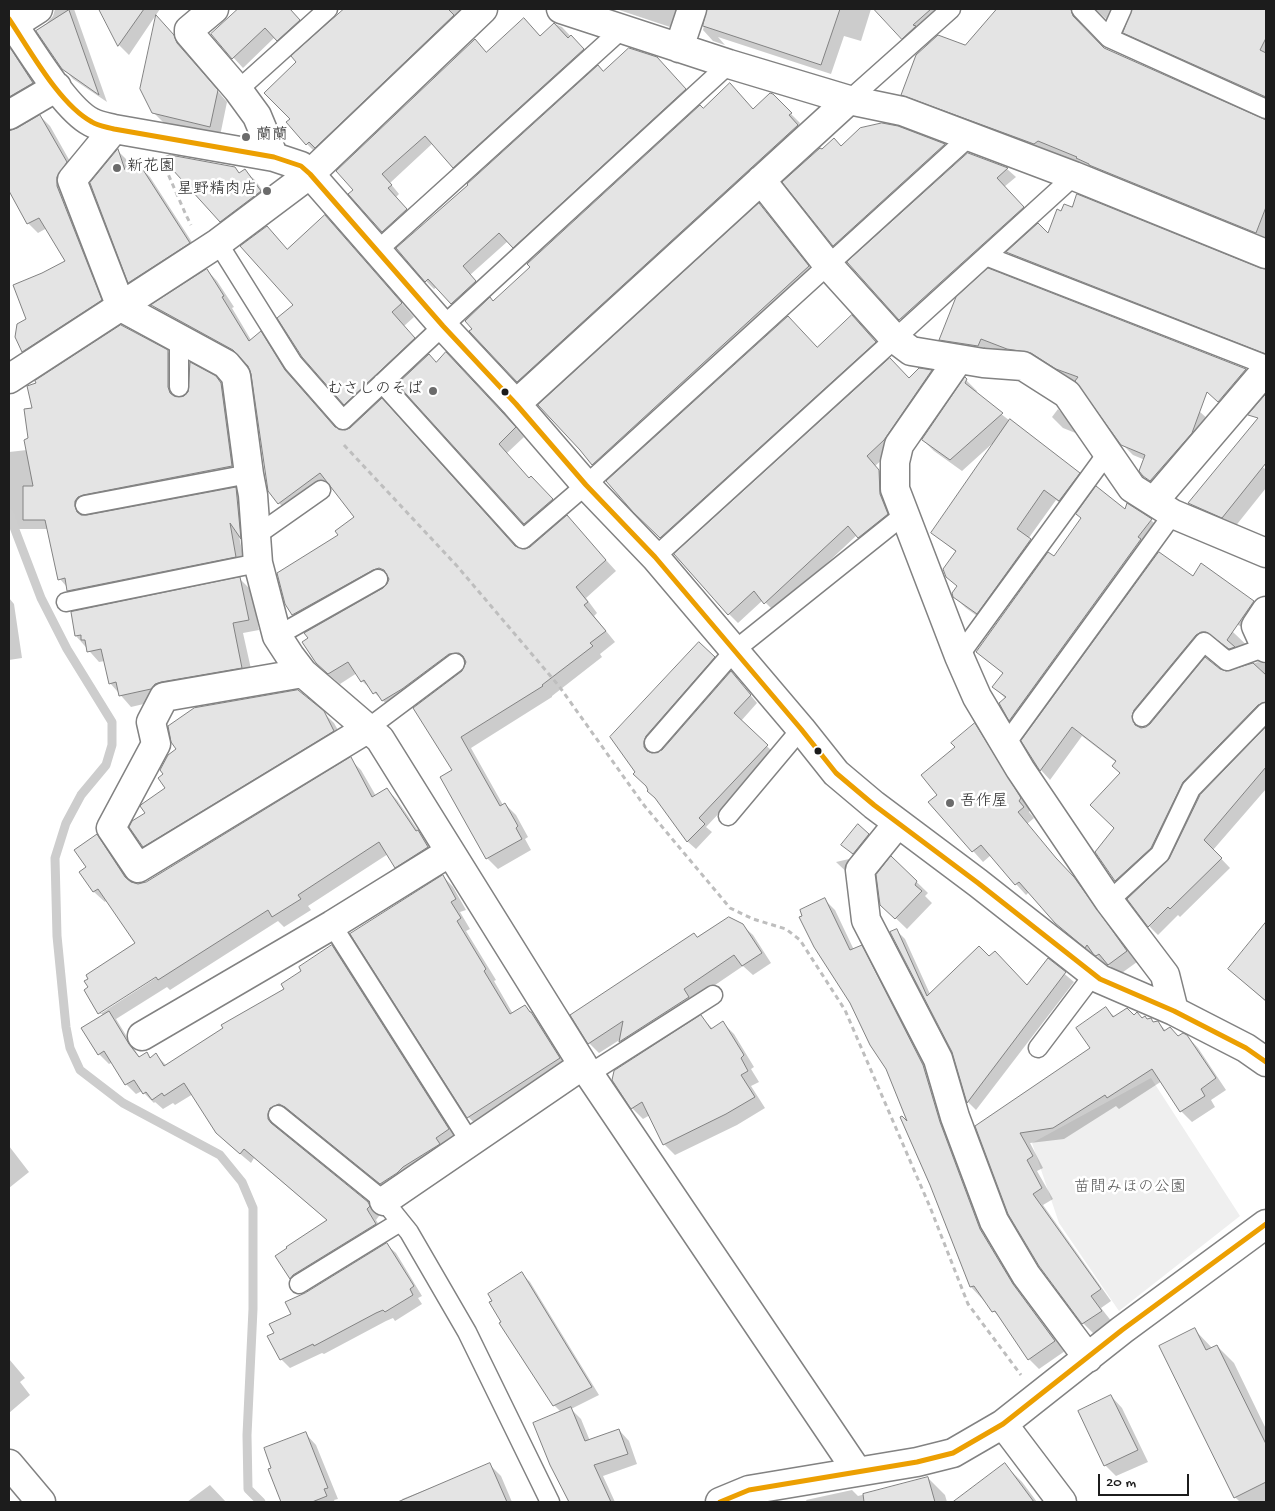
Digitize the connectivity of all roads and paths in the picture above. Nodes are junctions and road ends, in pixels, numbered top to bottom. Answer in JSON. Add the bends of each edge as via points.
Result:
{"nodes":[{"id":1,"x":38,"y":9,"type":"edge"},
{"id":2,"x":214,"y":9,"type":"edge"},
{"id":3,"x":328,"y":9,"type":"edge"},
{"id":4,"x":482,"y":9,"type":"edge"},
{"id":5,"x":561,"y":9,"type":"edge"},
{"id":6,"x":692,"y":9,"type":"edge"},
{"id":7,"x":951,"y":9,"type":"edge"},
{"id":8,"x":1081,"y":9,"type":"edge"},
{"id":9,"x":1122,"y":9,"type":"edge"},
{"id":10,"x":11,"y":22,"type":"edge"},
{"id":11,"x":621,"y":30,"type":"junction"},
{"id":12,"x":1109,"y":38,"type":"junction"},
{"id":13,"x":679,"y":48,"type":"junction"},
{"id":14,"x":729,"y":64,"type":"junction"},
{"id":15,"x":57,"y":87,"type":"junction"},
{"id":16,"x":238,"y":90,"type":"junction"},
{"id":17,"x":849,"y":100,"type":"junction"},
{"id":18,"x":1266,"y":110,"type":"edge"},
{"id":19,"x":9,"y":114,"type":"edge"},
{"id":20,"x":114,"y":130,"type":"junction"},
{"id":21,"x":154,"y":135,"type":"junction"},
{"id":22,"x":969,"y":137,"type":"junction"},
{"id":23,"x":274,"y":157,"type":"junction"},
{"id":24,"x":310,"y":174,"type":"junction"},
{"id":25,"x":1074,"y":176,"type":"junction"},
{"id":26,"x":761,"y":180,"type":"junction"},
{"id":27,"x":212,"y":247,"type":"junction"},
{"id":28,"x":378,"y":250,"type":"junction"},
{"id":29,"x":1266,"y":254,"type":"edge"},
{"id":30,"x":986,"y":256,"type":"junction"},
{"id":31,"x":828,"y":265,"type":"junction"},
{"id":32,"x":121,"y":307,"type":"junction"},
{"id":33,"x":443,"y":326,"type":"junction"},
{"id":34,"x":895,"y":338,"type":"junction"},
{"id":35,"x":179,"y":340,"type":"junction"},
{"id":36,"x":958,"y":360,"type":"junction"},
{"id":37,"x":1266,"y":366,"type":"edge"},
{"id":38,"x":1266,"y":370,"type":"edge"},
{"id":39,"x":9,"y":379,"type":"edge"},
{"id":40,"x":382,"y":383,"type":"junction"},
{"id":41,"x":179,"y":388,"type":"dead end"},
{"id":42,"x":516,"y":404,"type":"junction"},
{"id":43,"x":344,"y":444,"type":"dead end"},
{"id":44,"x":1108,"y":452,"type":"junction"},
{"id":45,"x":249,"y":474,"type":"junction"},
{"id":46,"x":586,"y":485,"type":"junction"},
{"id":47,"x":321,"y":490,"type":"dead end"},
{"id":48,"x":85,"y":505,"type":"dead end"},
{"id":49,"x":1164,"y":507,"type":"junction"},
{"id":50,"x":905,"y":514,"type":"junction"},
{"id":51,"x":257,"y":535,"type":"junction"},
{"id":52,"x":1266,"y":553,"type":"edge"},
{"id":53,"x":655,"y":557,"type":"junction"},
{"id":54,"x":258,"y":563,"type":"junction"},
{"id":55,"x":378,"y":579,"type":"dead end"},
{"id":56,"x":66,"y":602,"type":"dead end"},
{"id":57,"x":1266,"y":611,"type":"edge"},
{"id":58,"x":278,"y":636,"type":"junction"},
{"id":59,"x":1266,"y":647,"type":"edge"},
{"id":60,"x":735,"y":650,"type":"junction"},
{"id":61,"x":959,"y":656,"type":"junction"},
{"id":62,"x":455,"y":663,"type":"dead end"},
{"id":63,"x":303,"y":673,"type":"junction"},
{"id":64,"x":1266,"y":712,"type":"edge"},
{"id":65,"x":1142,"y":716,"type":"dead end"},
{"id":66,"x":368,"y":729,"type":"junction"},
{"id":67,"x":801,"y":729,"type":"junction"},
{"id":68,"x":654,"y":743,"type":"dead end"},
{"id":69,"x":1005,"y":745,"type":"junction"},
{"id":70,"x":728,"y":816,"type":"dead end"},
{"id":71,"x":898,"y":823,"type":"junction"},
{"id":72,"x":450,"y":852,"type":"junction"},
{"id":73,"x":1109,"y":901,"type":"junction"},
{"id":74,"x":332,"y":925,"type":"junction"},
{"id":75,"x":1094,"y":974,"type":"junction"},
{"id":76,"x":713,"y":995,"type":"dead end"},
{"id":77,"x":1174,"y":1010,"type":"junction"},
{"id":78,"x":142,"y":1036,"type":"dead end"},
{"id":79,"x":1038,"y":1048,"type":"dead end"},
{"id":80,"x":1266,"y":1062,"type":"edge"},
{"id":81,"x":586,"y":1069,"type":"junction"},
{"id":82,"x":278,"y":1115,"type":"dead end"},
{"id":83,"x":470,"y":1142,"type":"junction"},
{"id":84,"x":392,"y":1211,"type":"junction"},
{"id":85,"x":1266,"y":1224,"type":"edge"},
{"id":86,"x":298,"y":1284,"type":"dead end"},
{"id":87,"x":1088,"y":1358,"type":"junction"},
{"id":88,"x":1025,"y":1381,"type":"dead end"},
{"id":89,"x":1003,"y":1424,"type":"junction"},
{"id":90,"x":9,"y":1464,"type":"edge"},
{"id":91,"x":857,"y":1472,"type":"junction"},
{"id":92,"x":41,"y":1502,"type":"edge"},
{"id":93,"x":550,"y":1502,"type":"edge"},
{"id":94,"x":720,"y":1502,"type":"edge"},
{"id":95,"x":1062,"y":1502,"type":"edge"}],
"edges":[{"from":1,"to":10,"type":"street"},
{"from":2,"to":16,"type":"street","via":[[189,33]]},
{"from":3,"to":16,"type":"lane"},
{"from":4,"to":24,"type":"street"},
{"from":5,"to":11,"type":"street"},
{"from":6,"to":13,"type":"street"},
{"from":7,"to":17,"type":"lane"},
{"from":8,"to":12,"type":"lane"},
{"from":9,"to":12,"type":"lane"},
{"from":10,"to":15,"type":"street"},
{"from":11,"to":13,"type":"street"},
{"from":11,"to":28,"type":"lane"},
{"from":12,"to":18,"type":"lane"},
{"from":13,"to":14,"type":"street"},
{"from":14,"to":17,"type":"street"},
{"from":14,"to":33,"type":"lane"},
{"from":15,"to":19,"type":"street"},
{"from":15,"to":20,"type":"street","via":[[76,111],[92,122]]},
{"from":16,"to":23,"type":"street","via":[[257,116]]},
{"from":17,"to":22,"type":"street","via":[[902,111]]},
{"from":17,"to":26,"type":"street"},
{"from":20,"to":21,"type":"street"},
{"from":20,"to":32,"type":"street","via":[[72,180]]},
{"from":21,"to":23,"type":"street"},
{"from":21,"to":27,"type":"path","via":[[186,216]]},
{"from":22,"to":25,"type":"street"},
{"from":22,"to":31,"type":"lane"},
{"from":23,"to":24,"type":"street","via":[[302,166]]},
{"from":24,"to":27,"type":"street"},
{"from":24,"to":28,"type":"street"},
{"from":25,"to":29,"type":"street"},
{"from":25,"to":30,"type":"lane"},
{"from":26,"to":31,"type":"street"},
{"from":26,"to":42,"type":"street"},
{"from":27,"to":32,"type":"street"},
{"from":27,"to":40,"type":"lane","via":[[293,363],[343,420]]},
{"from":28,"to":33,"type":"street"},
{"from":30,"to":34,"type":"lane"},
{"from":30,"to":37,"type":"lane"},
{"from":31,"to":34,"type":"street"},
{"from":31,"to":46,"type":"lane"},
{"from":32,"to":35,"type":"street"},
{"from":32,"to":39,"type":"street"},
{"from":33,"to":40,"type":"lane"},
{"from":33,"to":42,"type":"street"},
{"from":34,"to":36,"type":"street","via":[[911,351]]},
{"from":34,"to":53,"type":"lane"},
{"from":35,"to":41,"type":"lane"},
{"from":35,"to":45,"type":"street","via":[[226,364],[236,376]]},
{"from":36,"to":44,"type":"street","via":[[1024,366],[1067,394]]},
{"from":36,"to":50,"type":"street","via":[[899,445],[895,489]]},
{"from":38,"to":49,"type":"street"},
{"from":40,"to":46,"type":"lane","via":[[523,539]]},
{"from":42,"to":46,"type":"street"},
{"from":43,"to":88,"type":"path","via":[[457,566],[559,686],[643,804],[730,908],[786,930],[800,940],[845,1010],[968,1304]]},
{"from":44,"to":49,"type":"street","via":[[1132,488]]},
{"from":44,"to":61,"type":"lane"},
{"from":45,"to":48,"type":"lane"},
{"from":45,"to":51,"type":"street"},
{"from":46,"to":53,"type":"street"},
{"from":47,"to":51,"type":"lane"},
{"from":49,"to":52,"type":"street"},
{"from":49,"to":69,"type":"lane"},
{"from":50,"to":60,"type":"lane"},
{"from":50,"to":61,"type":"street"},
{"from":51,"to":54,"type":"street"},
{"from":53,"to":60,"type":"street"},
{"from":54,"to":56,"type":"lane"},
{"from":54,"to":58,"type":"street"},
{"from":55,"to":58,"type":"lane"},
{"from":57,"to":59,"type":"street","via":[[1256,626]]},
{"from":58,"to":63,"type":"street"},
{"from":59,"to":65,"type":"lane","via":[[1227,661],[1204,642]]},
{"from":60,"to":67,"type":"street"},
{"from":60,"to":68,"type":"lane"},
{"from":61,"to":69,"type":"street","via":[[977,697]]},
{"from":62,"to":66,"type":"lane"},
{"from":63,"to":66,"type":"street"},
{"from":63,"to":66,"type":"street","via":[[164,697],[151,722],[156,744],[111,828],[138,868]]},
{"from":64,"to":73,"type":"lane","via":[[1191,789],[1160,854]]},
{"from":66,"to":72,"type":"street","via":[[380,739]]},
{"from":67,"to":70,"type":"lane"},
{"from":67,"to":71,"type":"street","via":[[836,773]]},
{"from":69,"to":73,"type":"street"},
{"from":71,"to":75,"type":"street"},
{"from":71,"to":87,"type":"street","via":[[860,870],[866,920],[938,1059],[955,1117],[994,1221],[1026,1275]]},
{"from":72,"to":74,"type":"street"},
{"from":72,"to":81,"type":"street"},
{"from":73,"to":77,"type":"street","via":[[1165,975]]},
{"from":74,"to":78,"type":"street"},
{"from":74,"to":83,"type":"lane"},
{"from":75,"to":77,"type":"street"},
{"from":75,"to":79,"type":"lane"},
{"from":76,"to":81,"type":"lane"},
{"from":77,"to":80,"type":"street"},
{"from":81,"to":83,"type":"street"},
{"from":81,"to":91,"type":"street"},
{"from":82,"to":84,"type":"lane"},
{"from":83,"to":84,"type":"street"},
{"from":84,"to":86,"type":"lane"},
{"from":84,"to":93,"type":"lane","via":[[409,1232],[466,1332]]},
{"from":85,"to":87,"type":"street"},
{"from":87,"to":89,"type":"street"},
{"from":89,"to":91,"type":"street","via":[[953,1453]]},
{"from":89,"to":95,"type":"street"},
{"from":90,"to":92,"type":"street"},
{"from":91,"to":94,"type":"street","via":[[750,1490]]}]}
